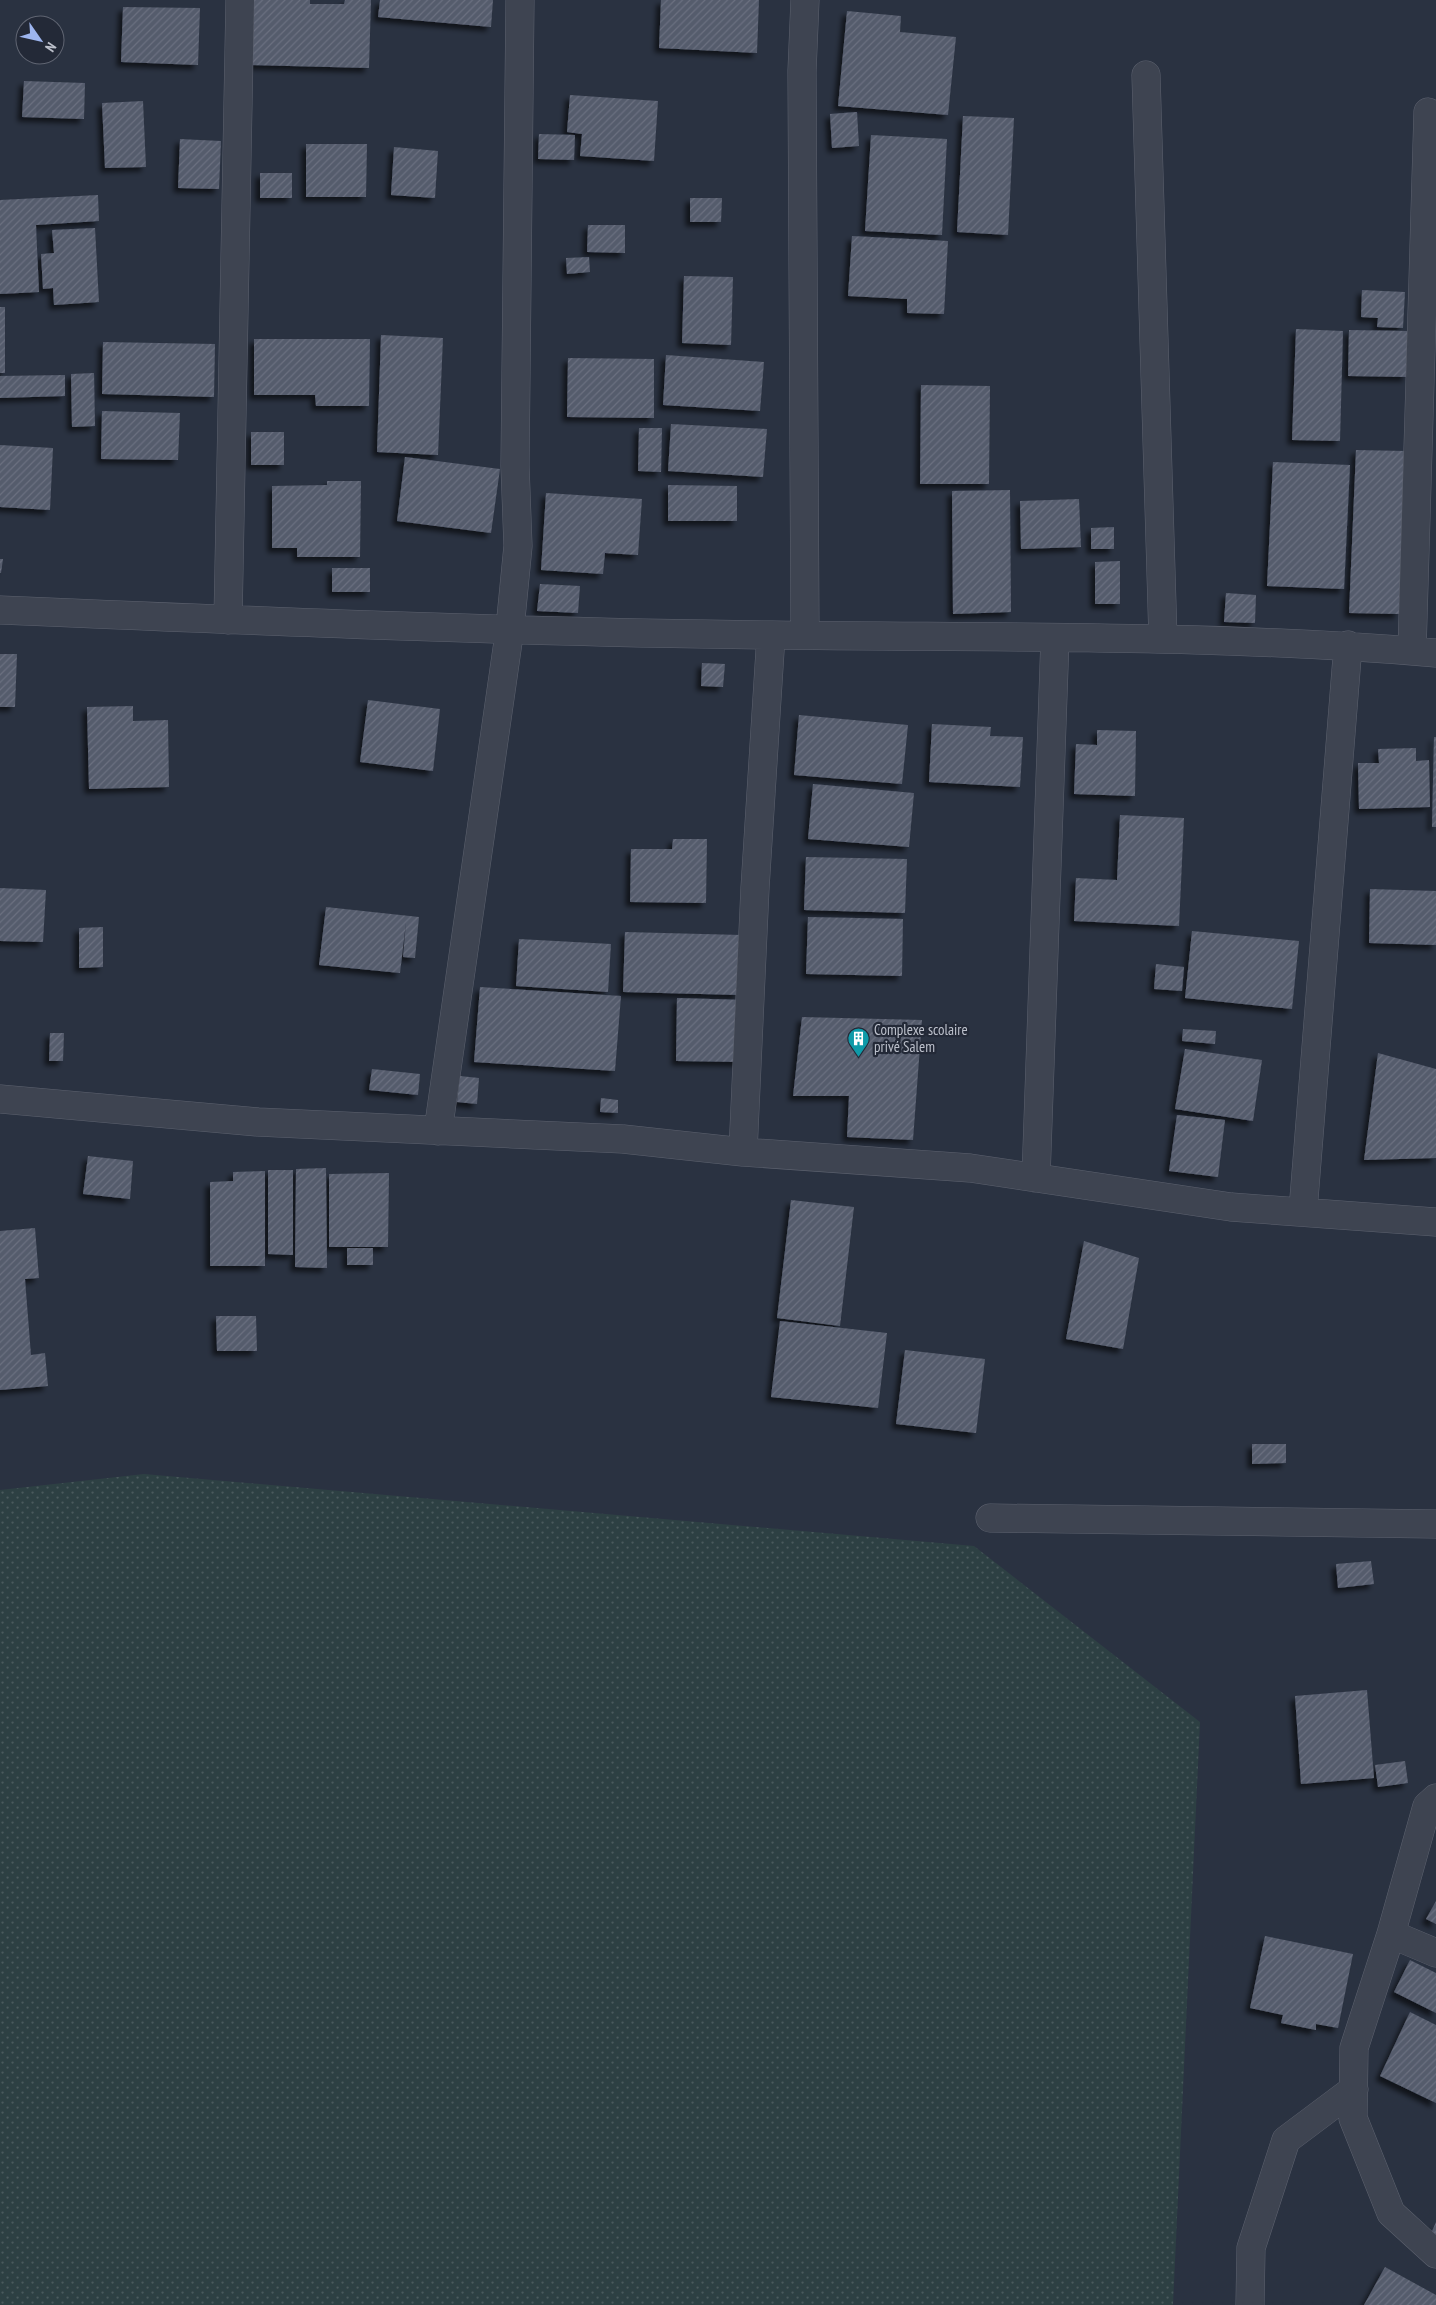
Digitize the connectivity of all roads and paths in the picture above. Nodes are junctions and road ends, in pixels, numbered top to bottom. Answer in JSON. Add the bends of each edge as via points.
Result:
{"nodes":[{"id":1,"x":240,"y":0,"type":"edge"},
{"id":2,"x":520,"y":0,"type":"edge"},
{"id":3,"x":805,"y":0,"type":"edge"},
{"id":4,"x":1146,"y":75,"type":"dead end"},
{"id":5,"x":1428,"y":112,"type":"dead end"},
{"id":6,"x":0,"y":610,"type":"edge"},
{"id":7,"x":228,"y":620,"type":"junction"},
{"id":8,"x":510,"y":628,"type":"junction"},
{"id":9,"x":771,"y":635,"type":"junction"},
{"id":10,"x":805,"y":635,"type":"junction"},
{"id":11,"x":1055,"y":638,"type":"junction"},
{"id":12,"x":1163,"y":638,"type":"junction"},
{"id":13,"x":1348,"y":645,"type":"junction"},
{"id":14,"x":1424,"y":652,"type":"edge"},
{"id":15,"x":0,"y":1099,"type":"edge"},
{"id":16,"x":438,"y":1132,"type":"junction"},
{"id":17,"x":744,"y":1152,"type":"junction"},
{"id":18,"x":1036,"y":1178,"type":"junction"},
{"id":19,"x":1303,"y":1211,"type":"junction"},
{"id":20,"x":1436,"y":1222,"type":"edge"},
{"id":21,"x":990,"y":1518,"type":"dead end"},
{"id":22,"x":1436,"y":1524,"type":"edge"},
{"id":23,"x":1436,"y":1798,"type":"edge"},
{"id":24,"x":1391,"y":1934,"type":"junction"},
{"id":25,"x":1436,"y":1953,"type":"edge"},
{"id":26,"x":1354,"y":2089,"type":"junction"},
{"id":27,"x":1436,"y":2254,"type":"edge"},
{"id":28,"x":1250,"y":2305,"type":"edge"}],
"edges":[{"from":1,"to":7,"type":"street"},
{"from":2,"to":8,"type":"street","via":[[515,466],[518,546]]},
{"from":3,"to":10,"type":"street","via":[[802,71]]},
{"from":4,"to":12,"type":"street"},
{"from":5,"to":14,"type":"street"},
{"from":6,"to":7,"type":"street"},
{"from":7,"to":8,"type":"street"},
{"from":8,"to":9,"type":"street"},
{"from":8,"to":16,"type":"street"},
{"from":9,"to":10,"type":"street"},
{"from":9,"to":17,"type":"street","via":[[755,888]]},
{"from":10,"to":11,"type":"street"},
{"from":11,"to":12,"type":"street"},
{"from":11,"to":18,"type":"street"},
{"from":12,"to":13,"type":"street"},
{"from":13,"to":14,"type":"street"},
{"from":13,"to":19,"type":"street"},
{"from":15,"to":16,"type":"street","via":[[258,1122]]},
{"from":16,"to":17,"type":"street","via":[[623,1139]]},
{"from":17,"to":18,"type":"street","via":[[970,1168]]},
{"from":18,"to":19,"type":"street","via":[[1231,1207]]},
{"from":19,"to":20,"type":"street"},
{"from":21,"to":22,"type":"street"},
{"from":23,"to":24,"type":"street","via":[[1427,1806]]},
{"from":24,"to":25,"type":"street"},
{"from":24,"to":26,"type":"street","via":[[1354,2048]]},
{"from":26,"to":27,"type":"street","via":[[1353,2118],[1392,2213]]},
{"from":26,"to":28,"type":"street","via":[[1286,2140],[1251,2248]]}]}
